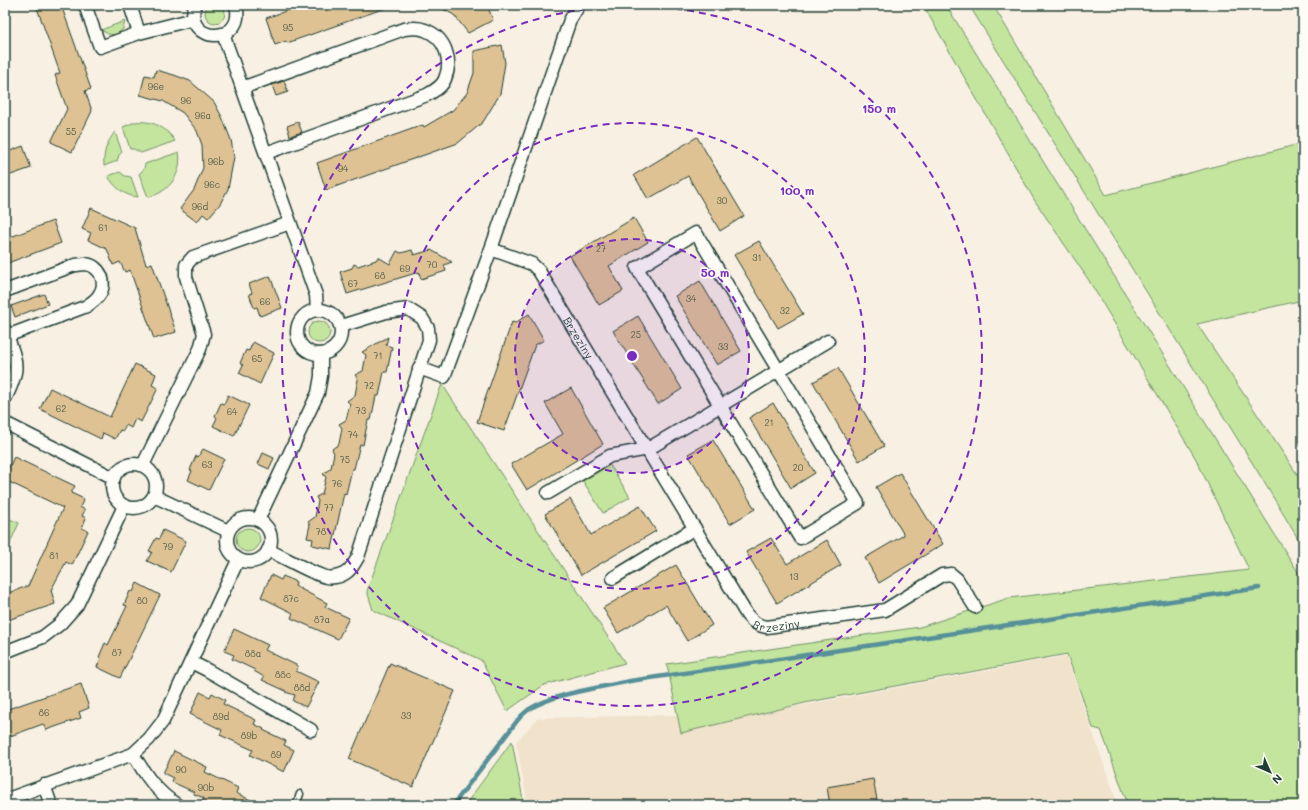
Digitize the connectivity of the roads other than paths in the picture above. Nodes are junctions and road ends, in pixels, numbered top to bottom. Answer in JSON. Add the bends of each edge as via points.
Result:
{"nodes":[{"id":1,"x":85,"y":5,"type":"edge"},
{"id":2,"x":130,"y":5,"type":"edge"},
{"id":3,"x":195,"y":5,"type":"edge"},
{"id":4,"x":236,"y":5,"type":"edge"},
{"id":5,"x":579,"y":5,"type":"edge"},
{"id":6,"x":194,"y":19,"type":"junction"},
{"id":7,"x":139,"y":32,"type":"junction"},
{"id":8,"x":223,"y":34,"type":"junction"},
{"id":9,"x":242,"y":88,"type":"junction"},
{"id":10,"x":266,"y":154,"type":"junction"},
{"id":11,"x":290,"y":223,"type":"junction"},
{"id":12,"x":491,"y":249,"type":"junction"},
{"id":13,"x":5,"y":291,"type":"edge"},
{"id":14,"x":317,"y":310,"type":"junction"},
{"id":15,"x":341,"y":326,"type":"junction"},
{"id":16,"x":6,"y":333,"type":"edge"},
{"id":17,"x":828,"y":341,"type":"dead end"},
{"id":18,"x":321,"y":354,"type":"junction"},
{"id":19,"x":419,"y":368,"type":"junction"},
{"id":20,"x":779,"y":371,"type":"junction"},
{"id":21,"x":5,"y":399,"type":"edge"},
{"id":22,"x":720,"y":406,"type":"junction"},
{"id":23,"x":5,"y":423,"type":"edge"},
{"id":24,"x":648,"y":449,"type":"junction"},
{"id":25,"x":143,"y":465,"type":"junction"},
{"id":26,"x":114,"y":478,"type":"junction"},
{"id":27,"x":548,"y":493,"type":"dead end"},
{"id":28,"x":154,"y":496,"type":"junction"},
{"id":29,"x":124,"y":506,"type":"junction"},
{"id":30,"x":258,"y":520,"type":"junction"},
{"id":31,"x":695,"y":528,"type":"junction"},
{"id":32,"x":228,"y":531,"type":"junction"},
{"id":33,"x":268,"y":550,"type":"junction"},
{"id":34,"x":238,"y":560,"type":"junction"},
{"id":35,"x":613,"y":578,"type":"dead end"},
{"id":36,"x":975,"y":607,"type":"dead end"},
{"id":37,"x":5,"y":652,"type":"edge"},
{"id":38,"x":190,"y":662,"type":"junction"},
{"id":39,"x":311,"y":730,"type":"dead end"},
{"id":40,"x":133,"y":754,"type":"junction"},
{"id":41,"x":44,"y":785,"type":"junction"},
{"id":42,"x":300,"y":794,"type":"dead end"},
{"id":43,"x":5,"y":800,"type":"edge"},
{"id":44,"x":51,"y":805,"type":"edge"},
{"id":45,"x":177,"y":805,"type":"edge"},
{"id":46,"x":296,"y":805,"type":"edge"}],
"edges":[{"from":1,"to":7,"type":"street","via":[[100,48]]},
{"from":2,"to":7,"type":"street"},
{"from":3,"to":6,"type":"street"},
{"from":4,"to":8,"type":"street","via":[[237,18],[234,25]]},
{"from":5,"to":12,"type":"street","via":[[570,20]]},
{"from":6,"to":7,"type":"street"},
{"from":6,"to":8,"type":"street","via":[[200,30],[205,33]]},
{"from":8,"to":9,"type":"street"},
{"from":9,"to":10,"type":"street"},
{"from":9,"to":10,"type":"street","via":[[404,29],[426,30],[440,40],[445,48],[448,69],[445,80],[432,92]]},
{"from":10,"to":11,"type":"street"},
{"from":11,"to":14,"type":"street","via":[[316,295]]},
{"from":11,"to":25,"type":"street","via":[[193,257],[186,265],[186,277],[204,334],[200,349]]},
{"from":12,"to":19,"type":"street","via":[[444,377]]},
{"from":12,"to":24,"type":"street","name":"Brzeziny","via":[[532,264],[539,271]]},
{"from":13,"to":16,"type":"street","via":[[75,265],[85,264],[93,266],[99,272],[103,285],[100,294],[87,306]]},
{"from":14,"to":15,"type":"street","via":[[329,312]]},
{"from":14,"to":18,"type":"street","via":[[300,320],[297,334],[302,346],[314,354]]},
{"from":15,"to":18,"type":"street","via":[[342,334],[335,348]]},
{"from":15,"to":19,"type":"street","via":[[386,312],[408,309],[422,318],[428,328],[429,340]]},
{"from":16,"to":21,"type":"street","via":[[16,367],[14,380]]},
{"from":17,"to":20,"type":"street"},
{"from":18,"to":30,"type":"street","via":[[318,393]]},
{"from":19,"to":33,"type":"street","via":[[358,557],[352,568],[344,574],[326,577]]},
{"from":20,"to":22,"type":"street"},
{"from":20,"to":22,"type":"street","via":[[858,503],[817,528],[800,538]]},
{"from":20,"to":22,"type":"street","via":[[696,233],[637,268]]},
{"from":22,"to":24,"type":"street"},
{"from":23,"to":26,"type":"street"},
{"from":24,"to":27,"type":"street","via":[[610,456]]},
{"from":24,"to":31,"type":"street","name":"Brzeziny"},
{"from":25,"to":26,"type":"street","via":[[136,463],[122,467]]},
{"from":25,"to":28,"type":"street","via":[[154,475]]},
{"from":26,"to":29,"type":"street","via":[[112,484],[115,496]]},
{"from":28,"to":29,"type":"street","via":[[138,508]]},
{"from":28,"to":32,"type":"street"},
{"from":29,"to":37,"type":"street","via":[[77,605],[60,624],[43,637]]},
{"from":30,"to":32,"type":"street","via":[[244,518],[232,525]]},
{"from":30,"to":33,"type":"street","via":[[264,524],[270,536]]},
{"from":31,"to":35,"type":"street"},
{"from":31,"to":36,"type":"street","name":"Brzeziny","via":[[747,615],[760,626],[885,610],[942,575],[951,574]]},
{"from":32,"to":34,"type":"street","via":[[227,544]]},
{"from":33,"to":34,"type":"street","via":[[259,560]]},
{"from":34,"to":38,"type":"street"},
{"from":38,"to":39,"type":"street"},
{"from":38,"to":40,"type":"street","via":[[163,721]]},
{"from":40,"to":41,"type":"street"},
{"from":40,"to":45,"type":"street","via":[[154,786]]},
{"from":41,"to":43,"type":"street"},
{"from":41,"to":44,"type":"street"},
{"from":42,"to":46,"type":"lane"}]}
